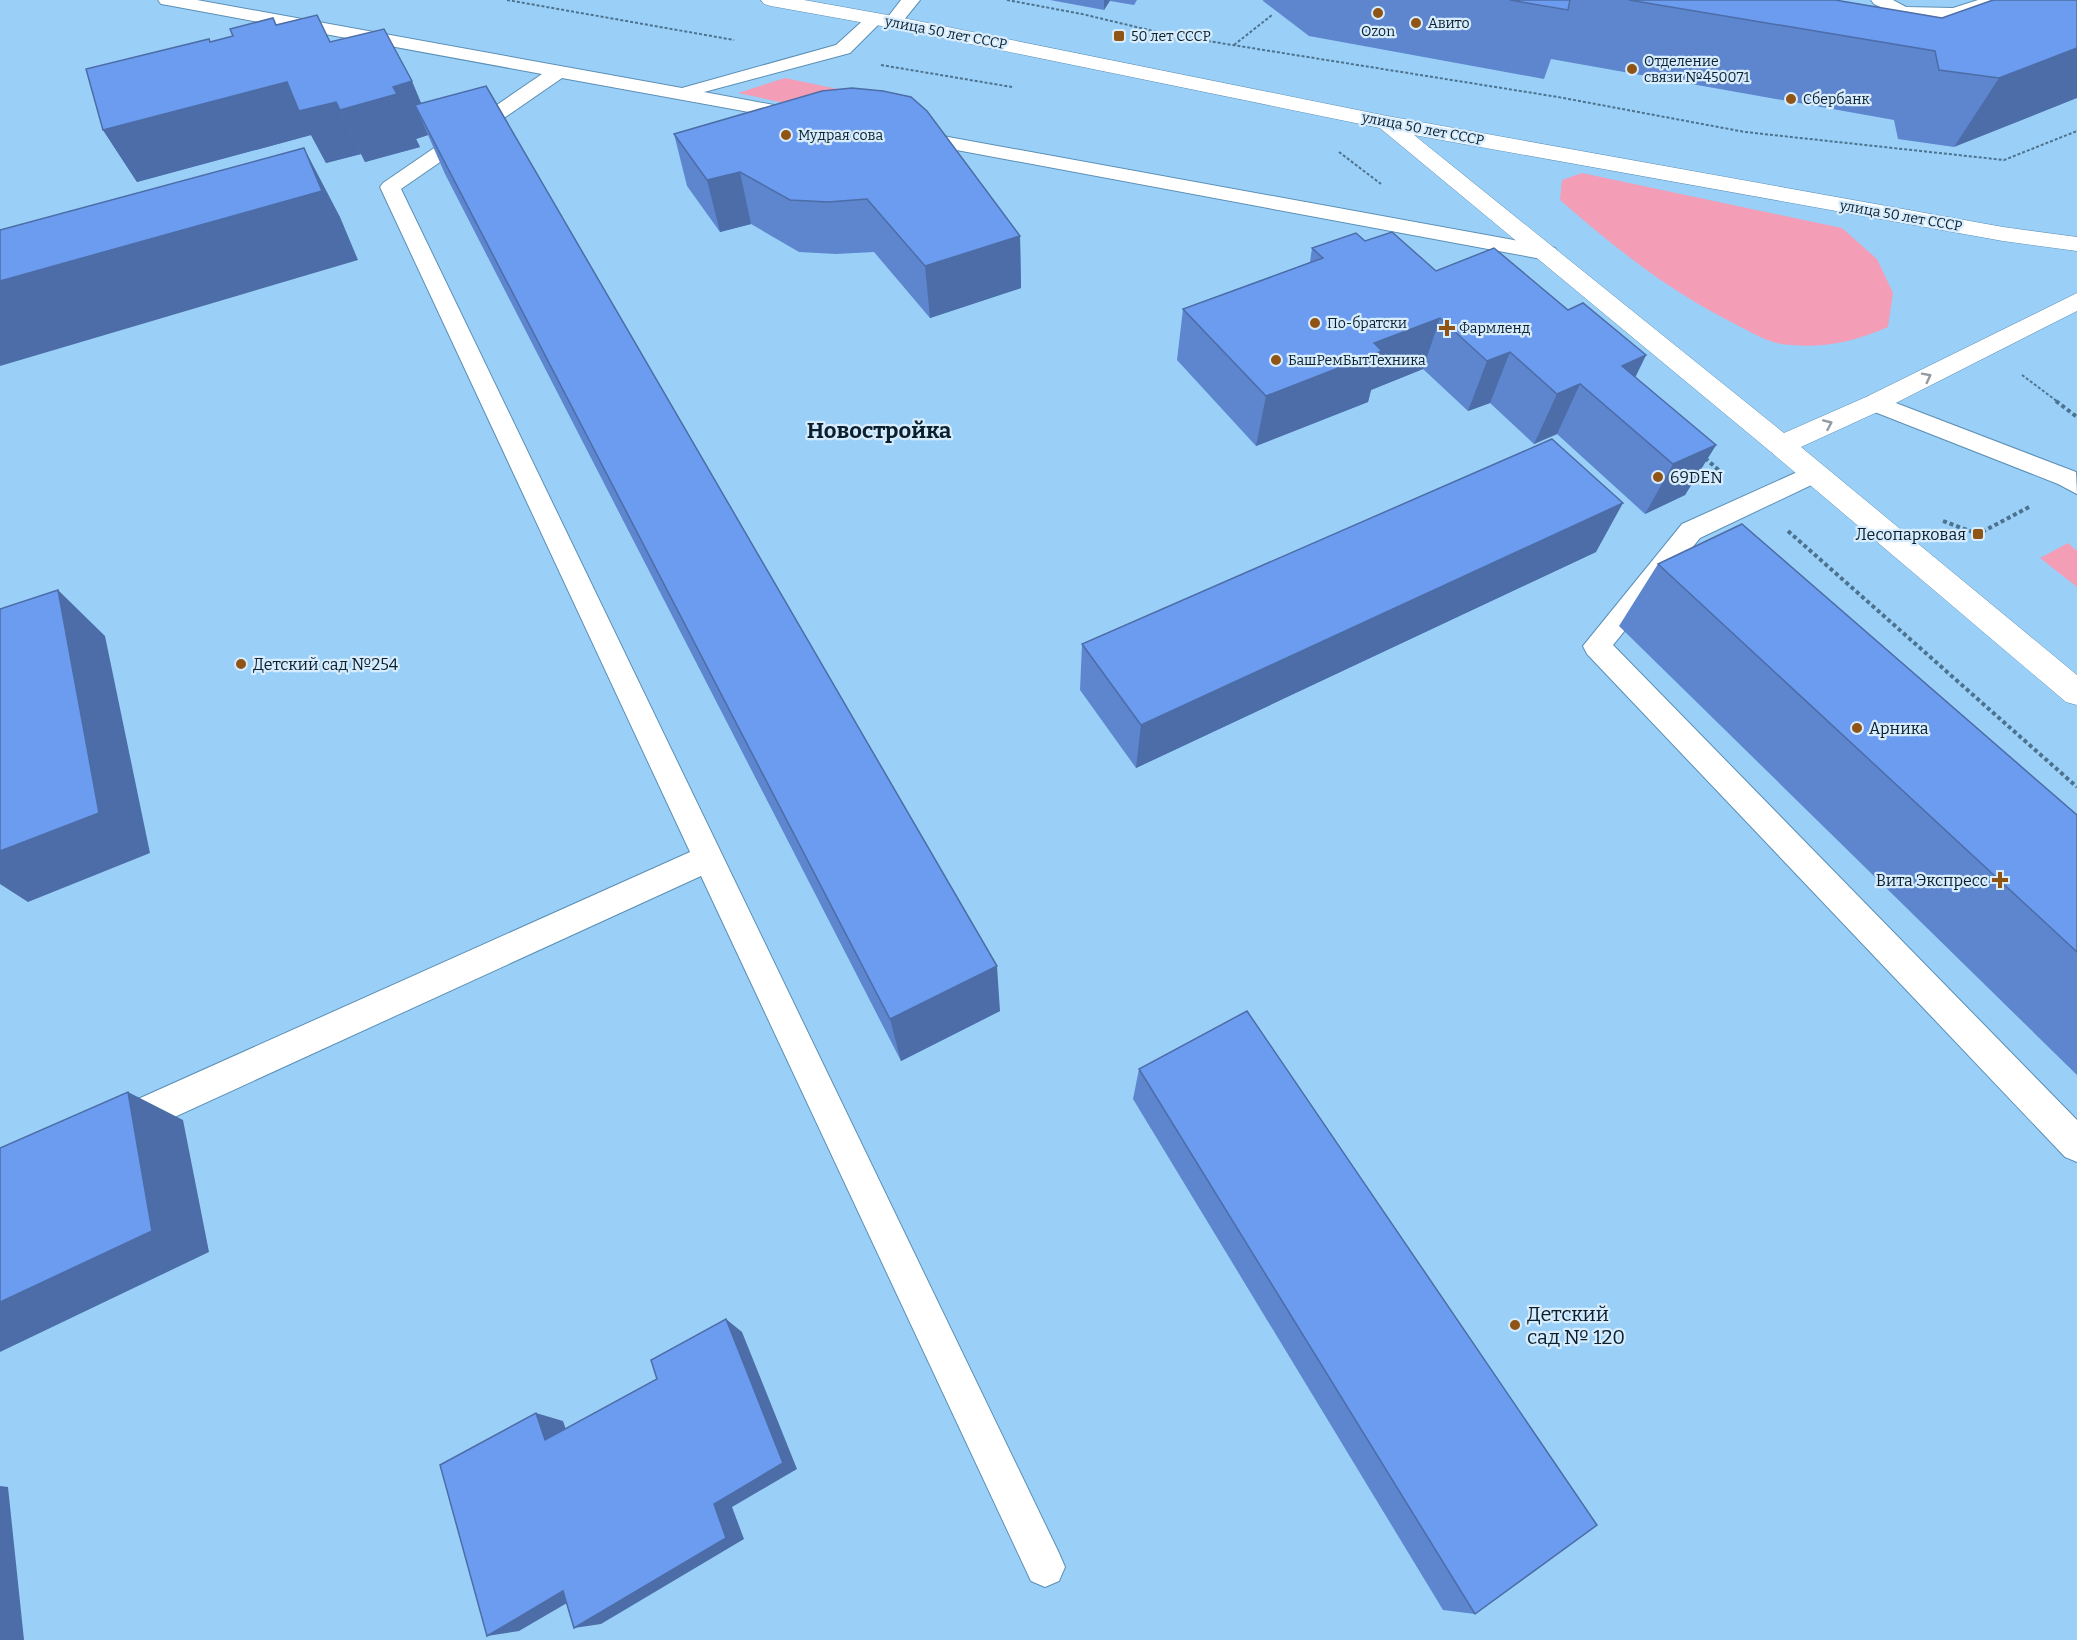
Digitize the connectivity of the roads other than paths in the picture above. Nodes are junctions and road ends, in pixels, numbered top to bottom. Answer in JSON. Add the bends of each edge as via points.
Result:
{"nodes":[{"id":1,"x":167,"y":0,"type":"edge"},
{"id":2,"x":771,"y":0,"type":"edge"},
{"id":3,"x":911,"y":0,"type":"edge"},
{"id":4,"x":1880,"y":0,"type":"edge"},
{"id":5,"x":1995,"y":0,"type":"edge"},
{"id":6,"x":884,"y":21,"type":"junction"},
{"id":7,"x":559,"y":71,"type":"junction"},
{"id":8,"x":681,"y":92,"type":"junction"},
{"id":9,"x":822,"y":119,"type":"edge"},
{"id":10,"x":1387,"y":123,"type":"junction"},
{"id":11,"x":892,"y":132,"type":"edge"},
{"id":12,"x":2077,"y":244,"type":"edge"},
{"id":13,"x":1547,"y":253,"type":"junction"},
{"id":14,"x":2077,"y":302,"type":"edge"},
{"id":15,"x":1875,"y":403,"type":"junction"},
{"id":16,"x":1781,"y":445,"type":"junction"},
{"id":17,"x":1815,"y":473,"type":"junction"},
{"id":18,"x":2077,"y":485,"type":"edge"},
{"id":19,"x":2077,"y":693,"type":"edge"},
{"id":20,"x":709,"y":858,"type":"junction"},
{"id":21,"x":98,"y":1135,"type":"edge"},
{"id":22,"x":2077,"y":1145,"type":"edge"},
{"id":23,"x":1045,"y":1566,"type":"dead end"}],
"edges":[{"from":1,"to":7,"type":"lane"},
{"from":2,"to":6,"type":"main road","name":"улица 50 лет СССР"},
{"from":3,"to":6,"type":"lane"},
{"from":4,"to":5,"type":"lane","via":[[1902,12],[1955,14]]},
{"from":6,"to":8,"type":"lane","via":[[843,49]]},
{"from":6,"to":10,"type":"main road","name":"улица 50 лет СССР"},
{"from":7,"to":8,"type":"lane"},
{"from":7,"to":20,"type":"lane","via":[[390,187]]},
{"from":8,"to":9,"type":"lane"},
{"from":10,"to":12,"type":"main road","name":"улица 50 лет СССР"},
{"from":10,"to":13,"type":"main road"},
{"from":11,"to":13,"type":"lane"},
{"from":13,"to":16,"type":"main road"},
{"from":15,"to":14,"type":"main road","one_way":true},
{"from":16,"to":15,"type":"main road","one_way":true},
{"from":15,"to":18,"type":"lane"},
{"from":16,"to":17,"type":"main road"},
{"from":17,"to":19,"type":"main road"},
{"from":17,"to":22,"type":"lane","via":[[1691,531],[1597,646]]},
{"from":20,"to":21,"type":"lane"},
{"from":20,"to":23,"type":"lane"}]}
